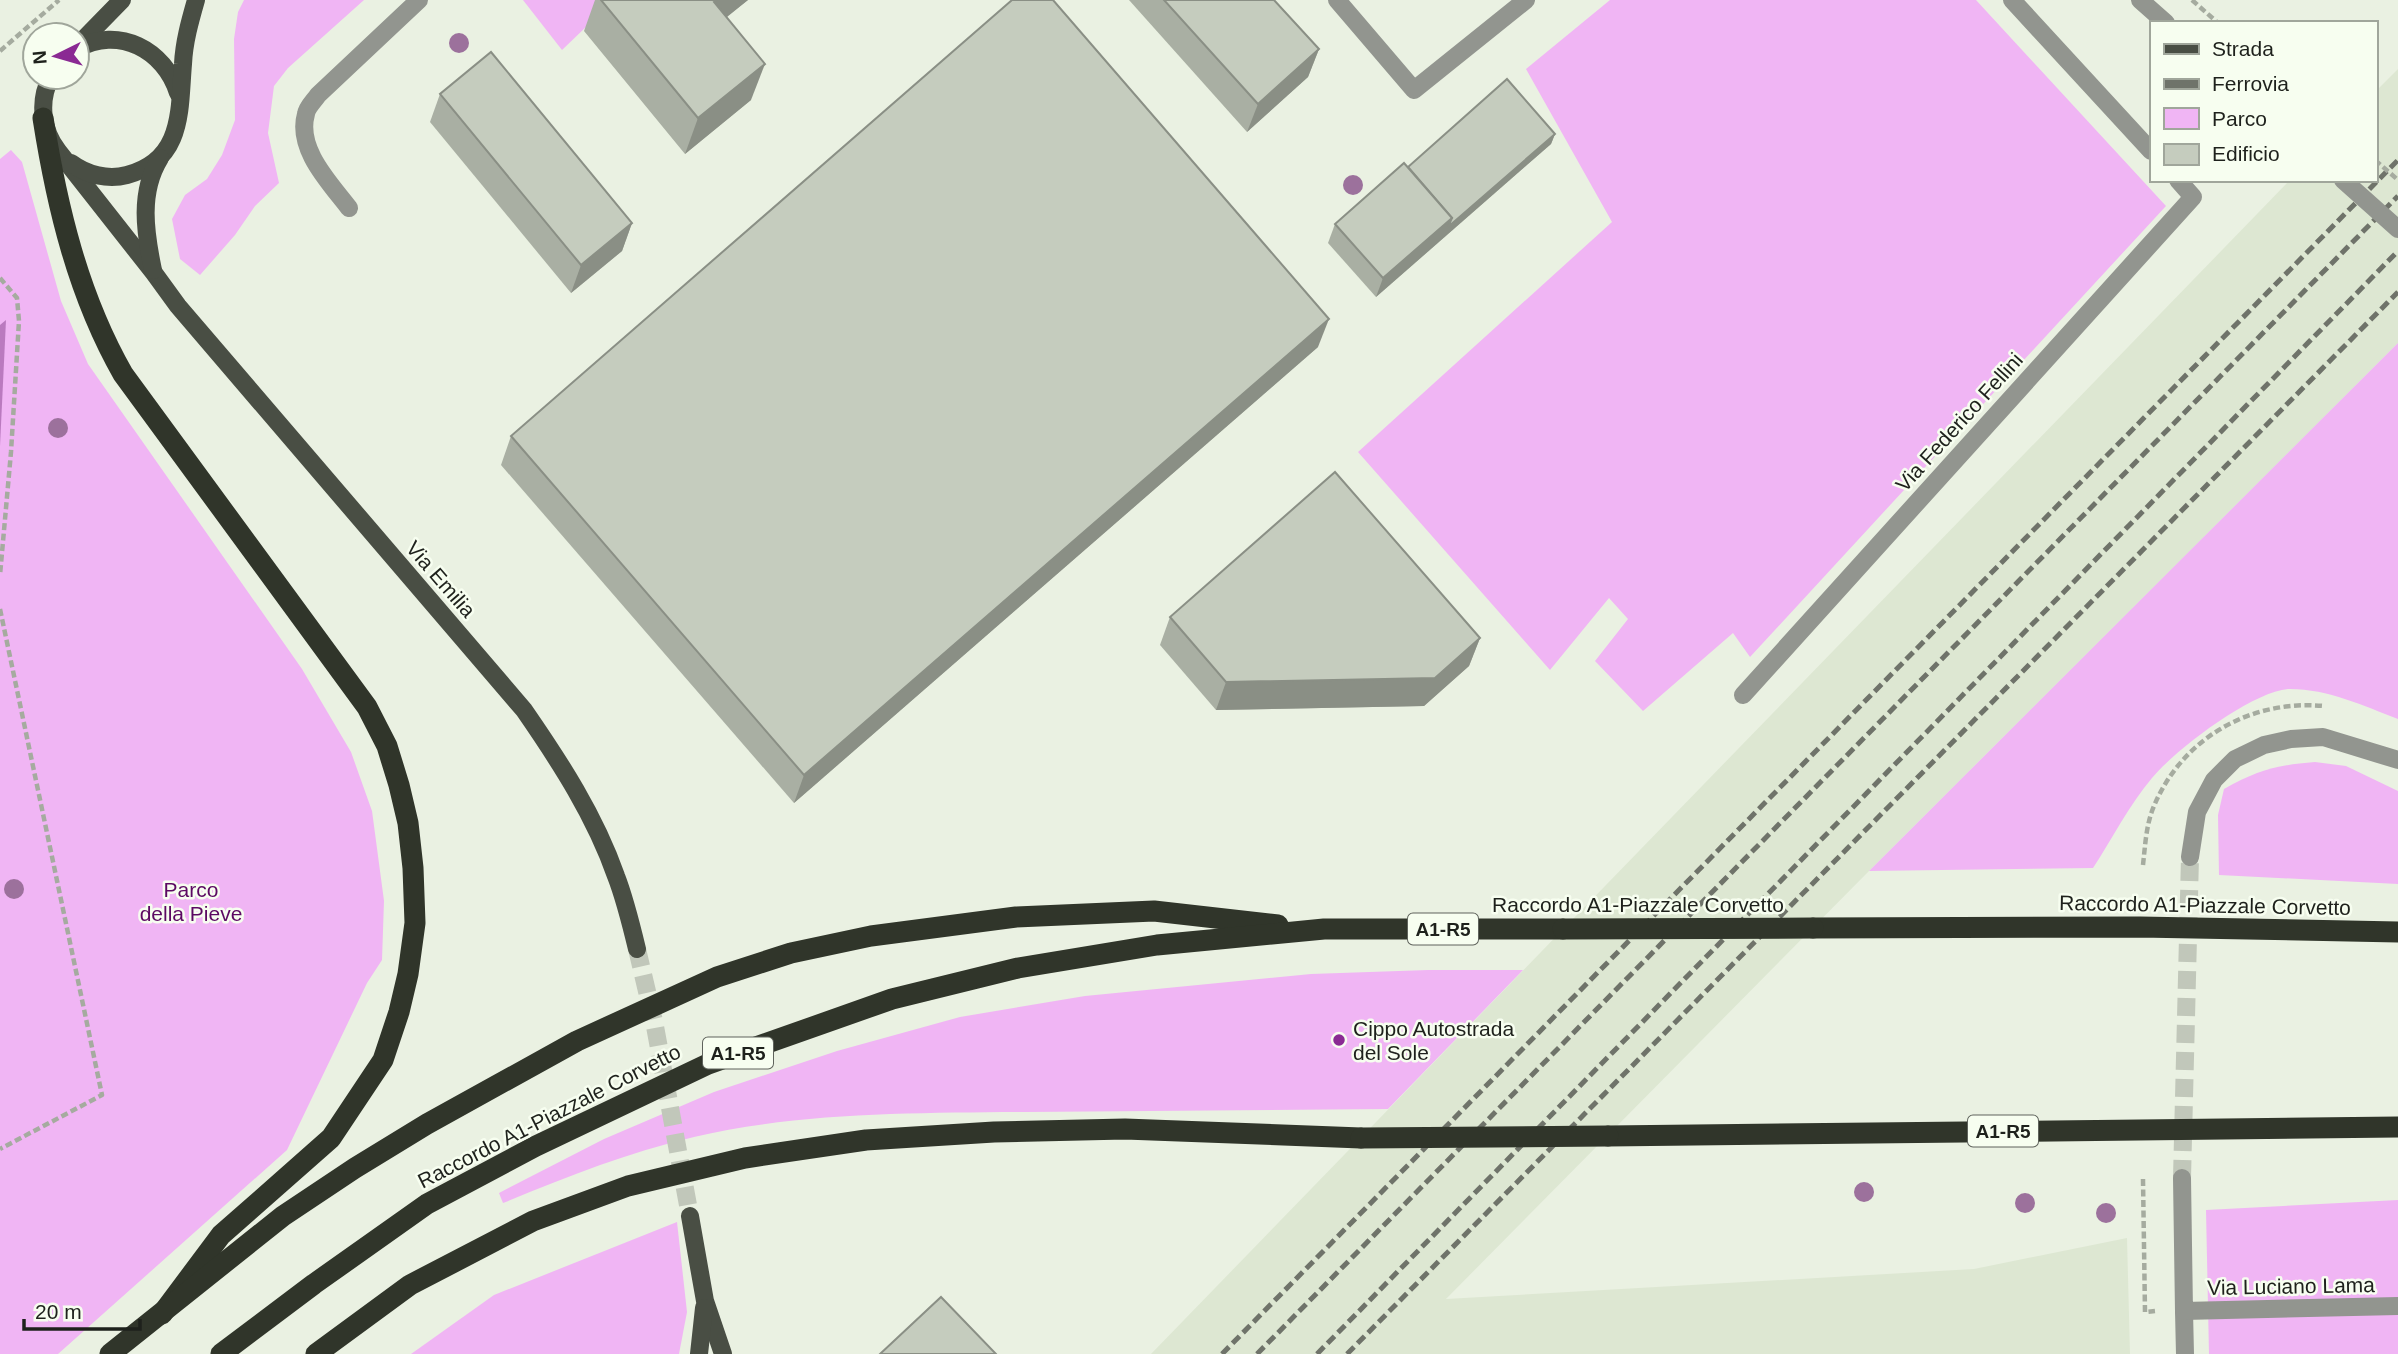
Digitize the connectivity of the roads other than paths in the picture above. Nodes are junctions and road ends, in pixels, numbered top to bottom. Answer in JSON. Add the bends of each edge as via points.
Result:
{"nodes":[{"id":1,"x":122,"y":0,"type":"edge"},
{"id":2,"x":195,"y":0,"type":"edge"},
{"id":3,"x":419,"y":0,"type":"edge"},
{"id":4,"x":1336,"y":0,"type":"edge"},
{"id":5,"x":1527,"y":0,"type":"edge"},
{"id":6,"x":2012,"y":0,"type":"edge"},
{"id":7,"x":2140,"y":0,"type":"edge"},
{"id":8,"x":2164,"y":21,"type":"edge"},
{"id":9,"x":91,"y":32,"type":"edge"},
{"id":10,"x":91,"y":44,"type":"edge"},
{"id":11,"x":46,"y":91,"type":"edge"},
{"id":12,"x":180,"y":110,"type":"junction"},
{"id":13,"x":43,"y":118,"type":"junction"},
{"id":14,"x":2150,"y":150,"type":"edge"},
{"id":15,"x":58,"y":151,"type":"junction"},
{"id":16,"x":162,"y":153,"type":"junction"},
{"id":17,"x":2180,"y":182,"type":"edge"},
{"id":18,"x":2345,"y":182,"type":"edge"},
{"id":19,"x":349,"y":208,"type":"dead end"},
{"id":20,"x":2398,"y":229,"type":"edge"},
{"id":21,"x":154,"y":273,"type":"junction"},
{"id":22,"x":1744,"y":695,"type":"dead end"},
{"id":23,"x":2398,"y":760,"type":"edge"},
{"id":24,"x":2190,"y":857,"type":"tunnel mouth"},
{"id":25,"x":1324,"y":929,"type":"junction"},
{"id":26,"x":2398,"y":932,"type":"edge"},
{"id":27,"x":637,"y":949,"type":"tunnel mouth"},
{"id":28,"x":2398,"y":1126,"type":"edge"},
{"id":29,"x":2182,"y":1178,"type":"tunnel mouth"},
{"id":30,"x":690,"y":1216,"type":"tunnel mouth"},
{"id":31,"x":705,"y":1301,"type":"junction"},
{"id":32,"x":2398,"y":1306,"type":"edge"},
{"id":33,"x":2184,"y":1311,"type":"junction"},
{"id":34,"x":162,"y":1314,"type":"junction"},
{"id":35,"x":110,"y":1354,"type":"edge"},
{"id":36,"x":221,"y":1354,"type":"edge"},
{"id":37,"x":316,"y":1354,"type":"edge"},
{"id":38,"x":699,"y":1354,"type":"edge"},
{"id":39,"x":723,"y":1354,"type":"edge"},
{"id":40,"x":2185,"y":1354,"type":"edge"}],
"edges":[{"from":1,"to":9,"type":"main road"},
{"from":2,"to":12,"type":"main road","name":"Via Emilia","via":[[185,44]]},
{"from":3,"to":19,"type":"street","via":[[318,95],[306,112],[309,151]]},
{"from":4,"to":5,"type":"street","via":[[1414,90]]},
{"from":6,"to":14,"type":"street"},
{"from":7,"to":8,"type":"street"},
{"from":10,"to":12,"type":"main road","via":[[124,41],[161,60],[177,89]]},
{"from":11,"to":13,"type":"main road"},
{"from":12,"to":16,"type":"main road","name":"Via Emilia","via":[[175,134]]},
{"from":13,"to":15,"type":"main road","name":"Via Emilia"},
{"from":13,"to":34,"type":"highway","via":[[67,238],[106,343],[123,374],[367,708],[387,746],[399,785],[413,868],[415,923],[408,974],[383,1060],[331,1138],[221,1235]]},
{"from":15,"to":16,"type":"main road","name":"Via Emilia","via":[[81,170],[114,177],[139,171]]},
{"from":15,"to":21,"type":"main road","name":"Via Emilia"},
{"from":16,"to":21,"type":"main road","name":"Via Emilia","via":[[147,193]]},
{"from":17,"to":22,"type":"street","name":"Via Federico Fellini","via":[[2193,197]]},
{"from":18,"to":20,"type":"street","bridge":true},
{"from":21,"to":27,"type":"main road","name":"Via Emilia","via":[[201,335],[524,710],[554,753],[600,837],[616,874]]},
{"from":23,"to":24,"type":"street","via":[[2323,737],[2291,739],[2244,754],[2208,791],[2197,812]]},
{"from":25,"to":26,"type":"highway","name":"Raccordo A1-Piazzale Corvetto","number":"A1-R5","bridge":true},
{"from":25,"to":34,"type":"highway","via":[[1154,911],[1016,917],[871,936],[791,953],[717,977],[577,1041],[427,1124],[283,1216]]},
{"from":25,"to":36,"type":"highway","name":"Raccordo A1-Piazzale Corvetto","number":"A1-R5","via":[[1157,945],[1018,968],[892,999],[708,1064],[427,1204]]},
{"from":28,"to":37,"type":"highway","number":"A1-R5","bridge":true,"via":[[1361,1138],[1125,1129],[866,1140],[745,1158],[628,1186],[533,1221],[410,1285]]},
{"from":29,"to":33,"type":"street"},
{"from":30,"to":31,"type":"main road"},
{"from":31,"to":38,"type":"main road"},
{"from":31,"to":39,"type":"main road"},
{"from":32,"to":33,"type":"street","name":"Via Luciano Lama"},
{"from":33,"to":40,"type":"street"},
{"from":34,"to":35,"type":"highway"}]}
